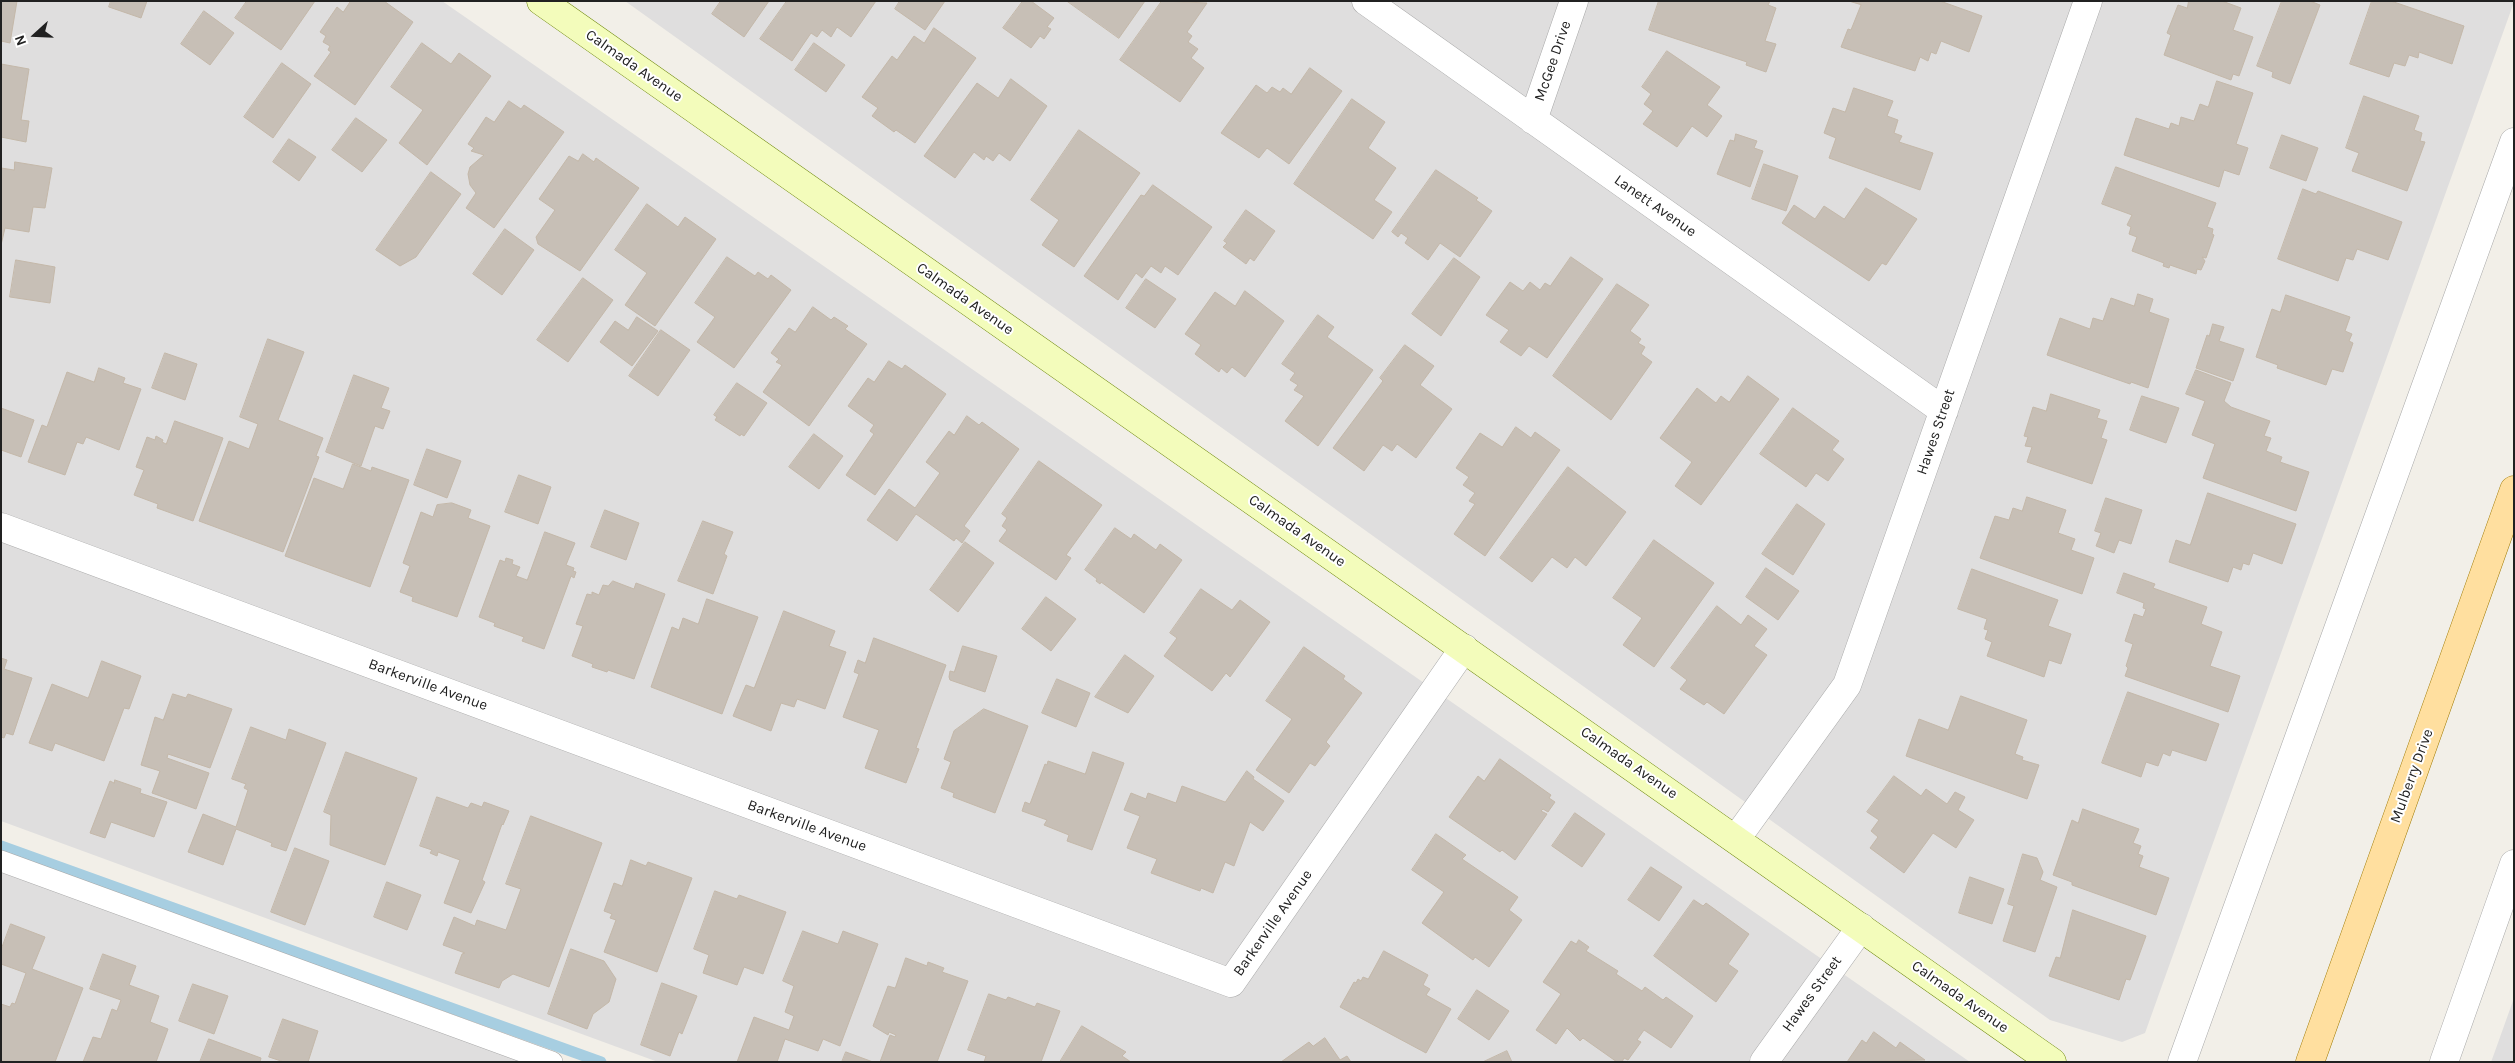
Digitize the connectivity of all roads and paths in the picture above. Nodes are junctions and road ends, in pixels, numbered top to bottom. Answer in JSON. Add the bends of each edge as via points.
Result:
{"nodes":[{"id":1,"x":541,"y":1,"type":"edge"},
{"id":2,"x":1366,"y":1,"type":"edge"},
{"id":3,"x":1574,"y":1,"type":"edge"},
{"id":4,"x":2088,"y":1,"type":"edge"},
{"id":5,"x":1533,"y":120,"type":"junction"},
{"id":6,"x":2514,"y":142,"type":"edge"},
{"id":7,"x":1944,"y":411,"type":"junction"},
{"id":8,"x":2514,"y":490,"type":"edge"},
{"id":9,"x":1,"y":527,"type":"edge"},
{"id":10,"x":1464,"y":648,"type":"junction"},
{"id":11,"x":1736,"y":838,"type":"junction"},
{"id":12,"x":1,"y":861,"type":"edge"},
{"id":13,"x":2514,"y":864,"type":"edge"},
{"id":14,"x":1861,"y":927,"type":"junction"},
{"id":15,"x":2045,"y":1060,"type":"edge"},
{"id":16,"x":552,"y":1062,"type":"edge"},
{"id":17,"x":1764,"y":1062,"type":"edge"},
{"id":18,"x":2182,"y":1062,"type":"edge"},
{"id":19,"x":2310,"y":1062,"type":"edge"},
{"id":20,"x":2444,"y":1062,"type":"edge"}],
"edges":[{"from":1,"to":10,"type":"street","name":"Calmada Avenue"},
{"from":2,"to":5,"type":"street","name":"Lanett Avenue"},
{"from":3,"to":5,"type":"street","name":"McGee Drive"},
{"from":4,"to":7,"type":"street","name":"Hawes Street"},
{"from":5,"to":7,"type":"street","name":"Lanett Avenue"},
{"from":6,"to":18,"type":"street"},
{"from":7,"to":11,"type":"street","name":"Hawes Street","via":[[1847,685]]},
{"from":8,"to":19,"type":"main road","name":"Mulberry Drive"},
{"from":9,"to":10,"type":"street","name":"Barkerville Avenue","via":[[1231,983]]},
{"from":10,"to":11,"type":"street","name":"Calmada Avenue"},
{"from":11,"to":14,"type":"street","name":"Calmada Avenue"},
{"from":12,"to":16,"type":"lane"},
{"from":13,"to":20,"type":"street"},
{"from":14,"to":15,"type":"street","name":"Calmada Avenue"},
{"from":14,"to":17,"type":"street","name":"Hawes Street"}]}
